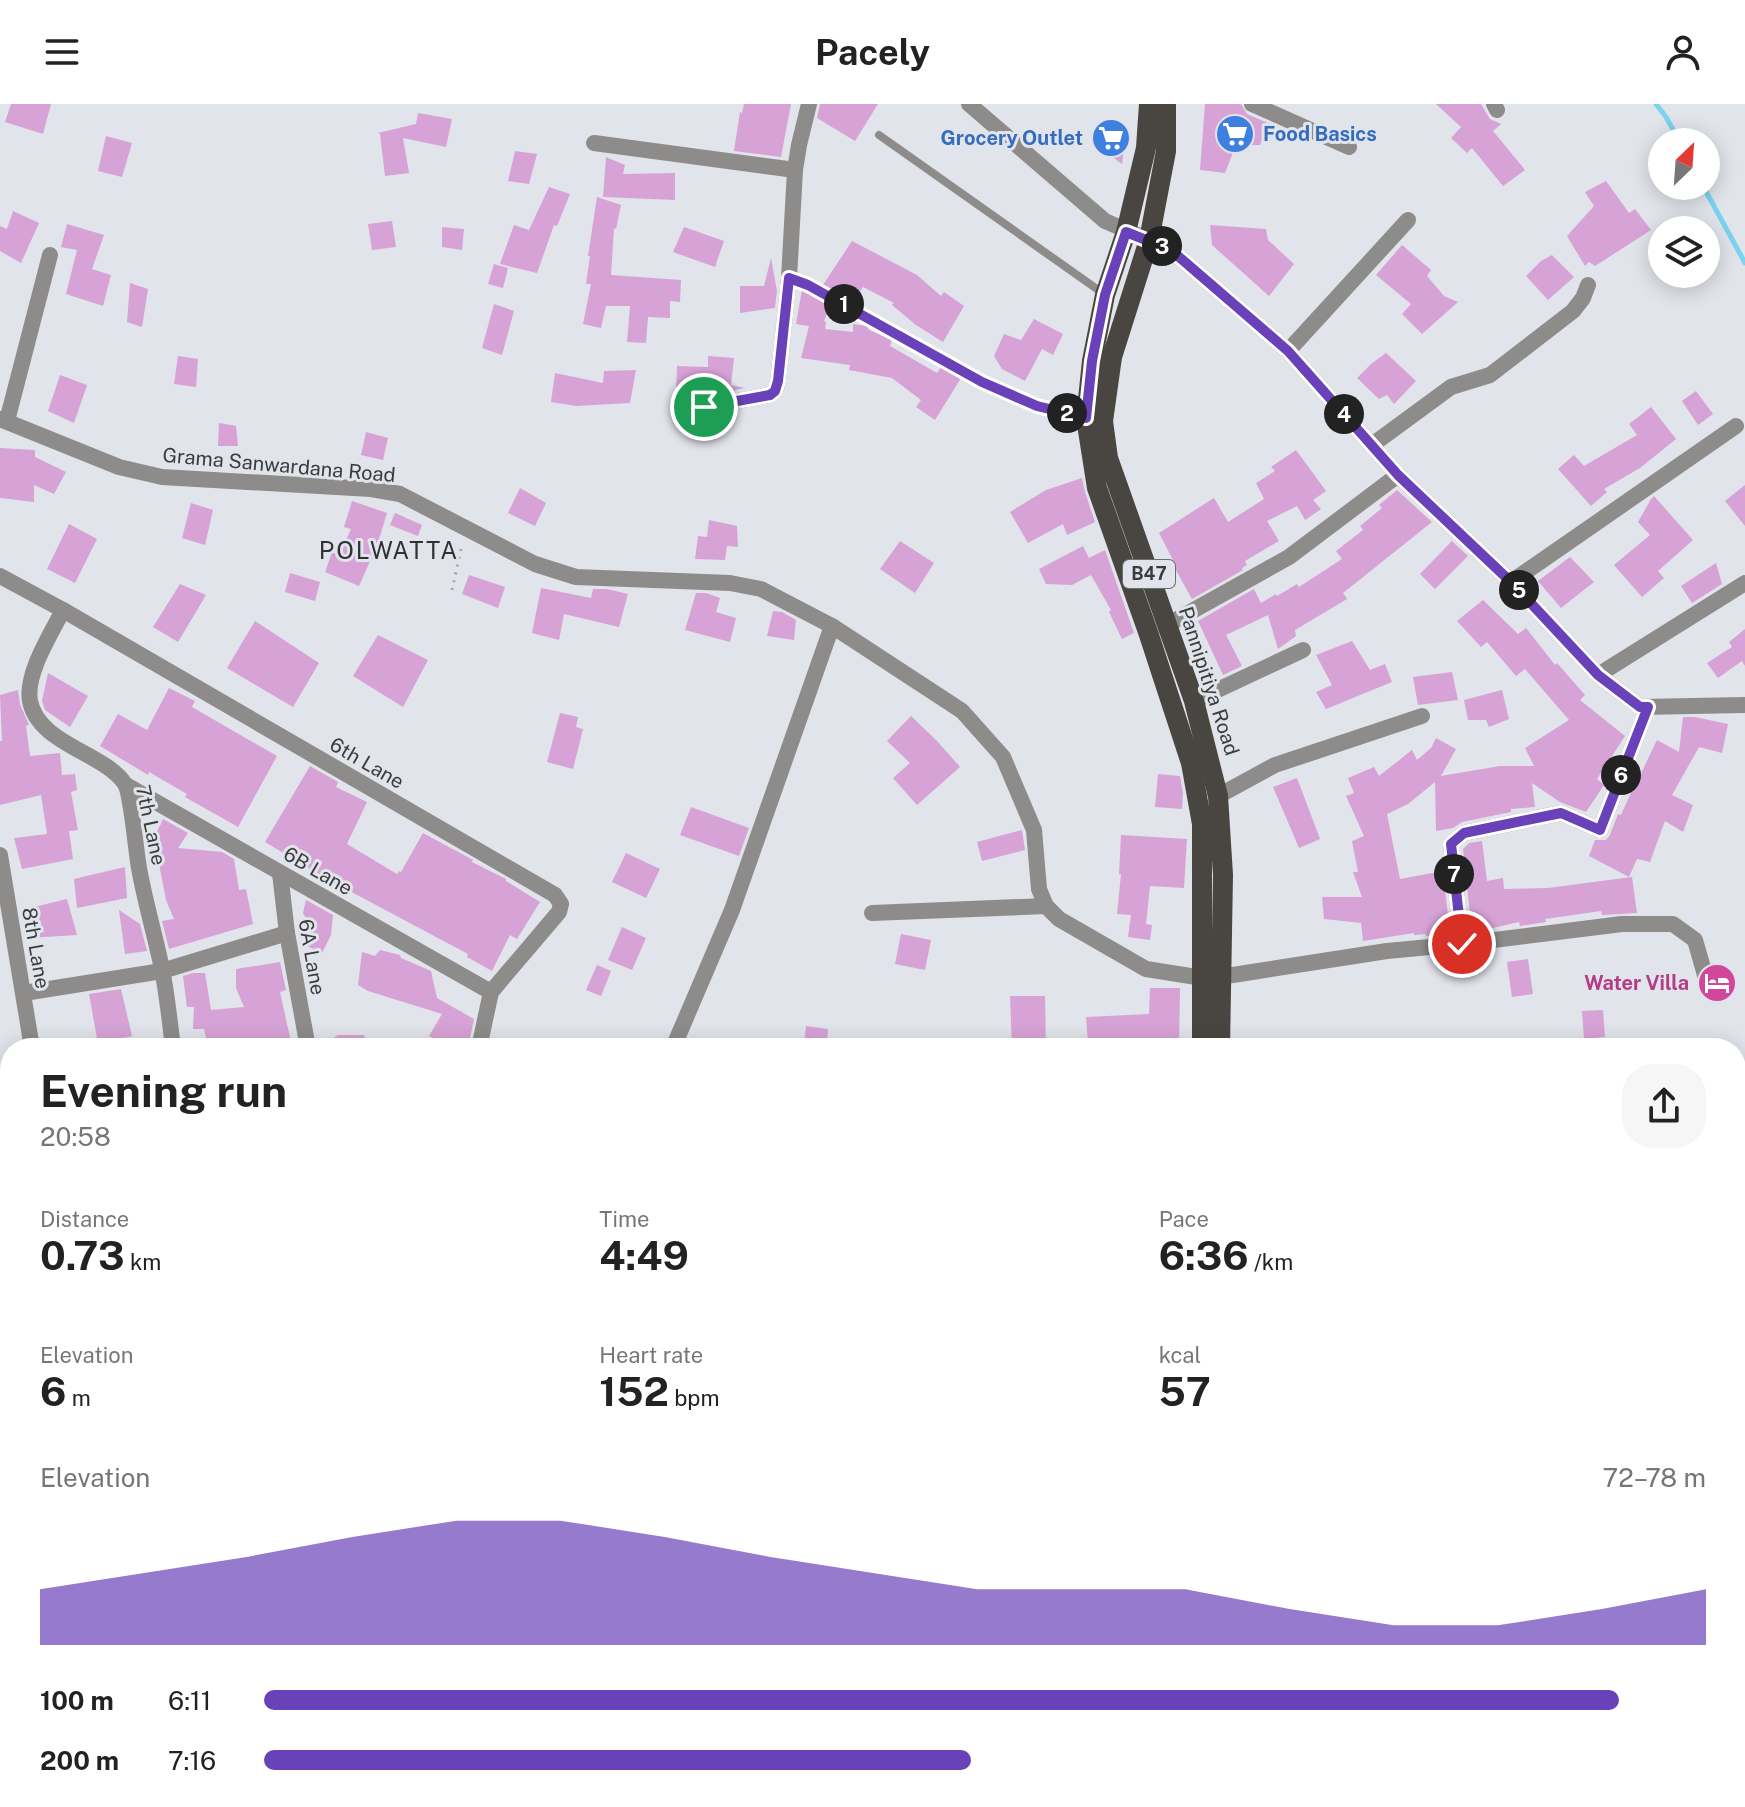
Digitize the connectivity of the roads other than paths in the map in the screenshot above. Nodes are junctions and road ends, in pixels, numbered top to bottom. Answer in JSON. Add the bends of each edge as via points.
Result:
{"nodes":[{"id":1,"x":809,"y":104,"type":"edge"},
{"id":2,"x":969,"y":104,"type":"edge"},
{"id":3,"x":1149,"y":104,"type":"edge"},
{"id":4,"x":1166,"y":104,"type":"edge"},
{"id":5,"x":1252,"y":104,"type":"edge"},
{"id":6,"x":879,"y":135,"type":"dead end"},
{"id":7,"x":594,"y":143,"type":"dead end"},
{"id":8,"x":1349,"y":147,"type":"dead end"},
{"id":9,"x":795,"y":170,"type":"junction"},
{"id":10,"x":1408,"y":220,"type":"dead end"},
{"id":11,"x":1126,"y":232,"type":"junction"},
{"id":12,"x":1149,"y":240,"type":"junction"},
{"id":13,"x":50,"y":255,"type":"dead end"},
{"id":14,"x":789,"y":278,"type":"junction"},
{"id":15,"x":1588,"y":285,"type":"dead end"},
{"id":16,"x":1105,"y":295,"type":"junction"},
{"id":17,"x":1288,"y":351,"type":"junction"},
{"id":18,"x":704,"y":407,"type":"dead end"},
{"id":19,"x":1086,"y":418,"type":"junction"},
{"id":20,"x":3,"y":420,"type":"edge"},
{"id":21,"x":1736,"y":426,"type":"dead end"},
{"id":22,"x":1372,"y":445,"type":"junction"},
{"id":23,"x":1398,"y":475,"type":"junction"},
{"id":24,"x":0,"y":576,"type":"edge"},
{"id":25,"x":1511,"y":582,"type":"junction"},
{"id":26,"x":1745,"y":583,"type":"edge"},
{"id":27,"x":63,"y":610,"type":"junction"},
{"id":28,"x":1167,"y":625,"type":"junction"},
{"id":29,"x":832,"y":626,"type":"junction"},
{"id":30,"x":1303,"y":650,"type":"dead end"},
{"id":31,"x":1598,"y":675,"type":"junction"},
{"id":32,"x":1194,"y":701,"type":"junction"},
{"id":33,"x":1745,"y":705,"type":"edge"},
{"id":34,"x":1648,"y":707,"type":"junction"},
{"id":35,"x":1422,"y":716,"type":"dead end"},
{"id":36,"x":126,"y":785,"type":"junction"},
{"id":37,"x":1218,"y":796,"type":"junction"},
{"id":38,"x":0,"y":855,"type":"edge"},
{"id":39,"x":280,"y":873,"type":"junction"},
{"id":40,"x":1046,"y":906,"type":"junction"},
{"id":41,"x":872,"y":913,"type":"dead end"},
{"id":42,"x":287,"y":933,"type":"junction"},
{"id":43,"x":1462,"y":944,"type":"junction"},
{"id":44,"x":162,"y":971,"type":"junction"},
{"id":45,"x":1705,"y":975,"type":"dead end"},
{"id":46,"x":1212,"y":978,"type":"junction"},
{"id":47,"x":491,"y":992,"type":"junction"},
{"id":48,"x":24,"y":993,"type":"junction"},
{"id":49,"x":31,"y":1038,"type":"edge"},
{"id":50,"x":172,"y":1038,"type":"edge"},
{"id":51,"x":306,"y":1038,"type":"edge"},
{"id":52,"x":481,"y":1038,"type":"edge"},
{"id":53,"x":677,"y":1038,"type":"edge"},
{"id":54,"x":1203,"y":1038,"type":"edge"},
{"id":55,"x":1219,"y":1038,"type":"edge"}],
"edges":[{"from":1,"to":9,"type":"street"},
{"from":2,"to":11,"type":"street","via":[[1105,221]]},
{"from":3,"to":11,"type":"main road","name":"Pannipitiya Road","number":"B47","via":[[1146,148]]},
{"from":4,"to":12,"type":"main road","name":"Pannipitiya Road","number":"B47","via":[[1166,151]]},
{"from":5,"to":8,"type":"street"},
{"from":6,"to":16,"type":"lane"},
{"from":7,"to":9,"type":"street"},
{"from":9,"to":14,"type":"street"},
{"from":10,"to":17,"type":"street"},
{"from":11,"to":12,"type":"street"},
{"from":11,"to":16,"type":"main road","name":"Pannipitiya Road","number":"B47"},
{"from":12,"to":17,"type":"street","via":[[1171,250]]},
{"from":12,"to":28,"type":"main road","name":"Pannipitiya Road","number":"B47","via":[[1112,357],[1103,421],[1108,458]]},
{"from":13,"to":20,"type":"street"},
{"from":14,"to":18,"type":"street","via":[[775,391]]},
{"from":14,"to":19,"type":"lane","via":[[982,382],[1037,406]]},
{"from":15,"to":22,"type":"street","via":[[1573,311],[1490,375],[1451,387]]},
{"from":16,"to":19,"type":"main road","name":"Pannipitiya Road","number":"B47"},
{"from":17,"to":22,"type":"street"},
{"from":19,"to":46,"type":"main road","name":"Pannipitiya Road","number":"B47","via":[[1097,488],[1191,763],[1202,824]]},
{"from":20,"to":29,"type":"street","name":"Grama Sanwardana Road","via":[[119,467],[162,477],[400,494],[535,564],[576,577],[730,583],[761,589]]},
{"from":21,"to":25,"type":"street"},
{"from":22,"to":23,"type":"street"},
{"from":23,"to":25,"type":"street"},
{"from":23,"to":28,"type":"street","via":[[1289,557]]},
{"from":24,"to":27,"type":"street","name":"6th Lane"},
{"from":25,"to":31,"type":"street"},
{"from":26,"to":31,"type":"street"},
{"from":27,"to":36,"type":"street","name":"7th Lane","via":[[30,682],[30,702],[39,721],[61,741]]},
{"from":27,"to":47,"type":"street","name":"6th Lane","via":[[555,895],[559,912]]},
{"from":28,"to":32,"type":"main road","name":"Pannipitiya Road","number":"B47"},
{"from":29,"to":40,"type":"street","name":"Grama Sanwardana Road","via":[[962,711],[1003,757],[1034,830],[1039,889]]},
{"from":29,"to":53,"type":"street","via":[[732,910]]},
{"from":30,"to":32,"type":"street"},
{"from":31,"to":34,"type":"street","via":[[1640,707]]},
{"from":32,"to":37,"type":"main road","name":"Pannipitiya Road","number":"B47"},
{"from":33,"to":34,"type":"street"},
{"from":34,"to":43,"type":"street","via":[[1600,830],[1561,813],[1464,833],[1451,844]]},
{"from":35,"to":37,"type":"street","via":[[1275,765]]},
{"from":36,"to":39,"type":"street","name":"6B Lane"},
{"from":36,"to":44,"type":"street","name":"7th Lane"},
{"from":37,"to":46,"type":"main road","name":"Pannipitiya Road","number":"B47","via":[[1223,875]]},
{"from":38,"to":48,"type":"street","name":"8th Lane"},
{"from":39,"to":42,"type":"street","name":"6A Lane"},
{"from":39,"to":47,"type":"street","name":"6B Lane"},
{"from":40,"to":41,"type":"street"},
{"from":40,"to":46,"type":"street","via":[[1059,919],[1146,969]]},
{"from":42,"to":44,"type":"street"},
{"from":42,"to":51,"type":"street","name":"6A Lane"},
{"from":43,"to":45,"type":"street","via":[[1622,924],[1673,924],[1695,940]]},
{"from":43,"to":46,"type":"street"},
{"from":44,"to":48,"type":"street"},
{"from":44,"to":50,"type":"street","name":"7th Lane"},
{"from":46,"to":54,"type":"main road","name":"Pannipitiya Road","number":"B47"},
{"from":46,"to":55,"type":"main road","name":"Pannipitiya Road","number":"B47"},
{"from":47,"to":52,"type":"street","name":"6th Lane"},
{"from":48,"to":49,"type":"street","name":"8th Lane"}]}
